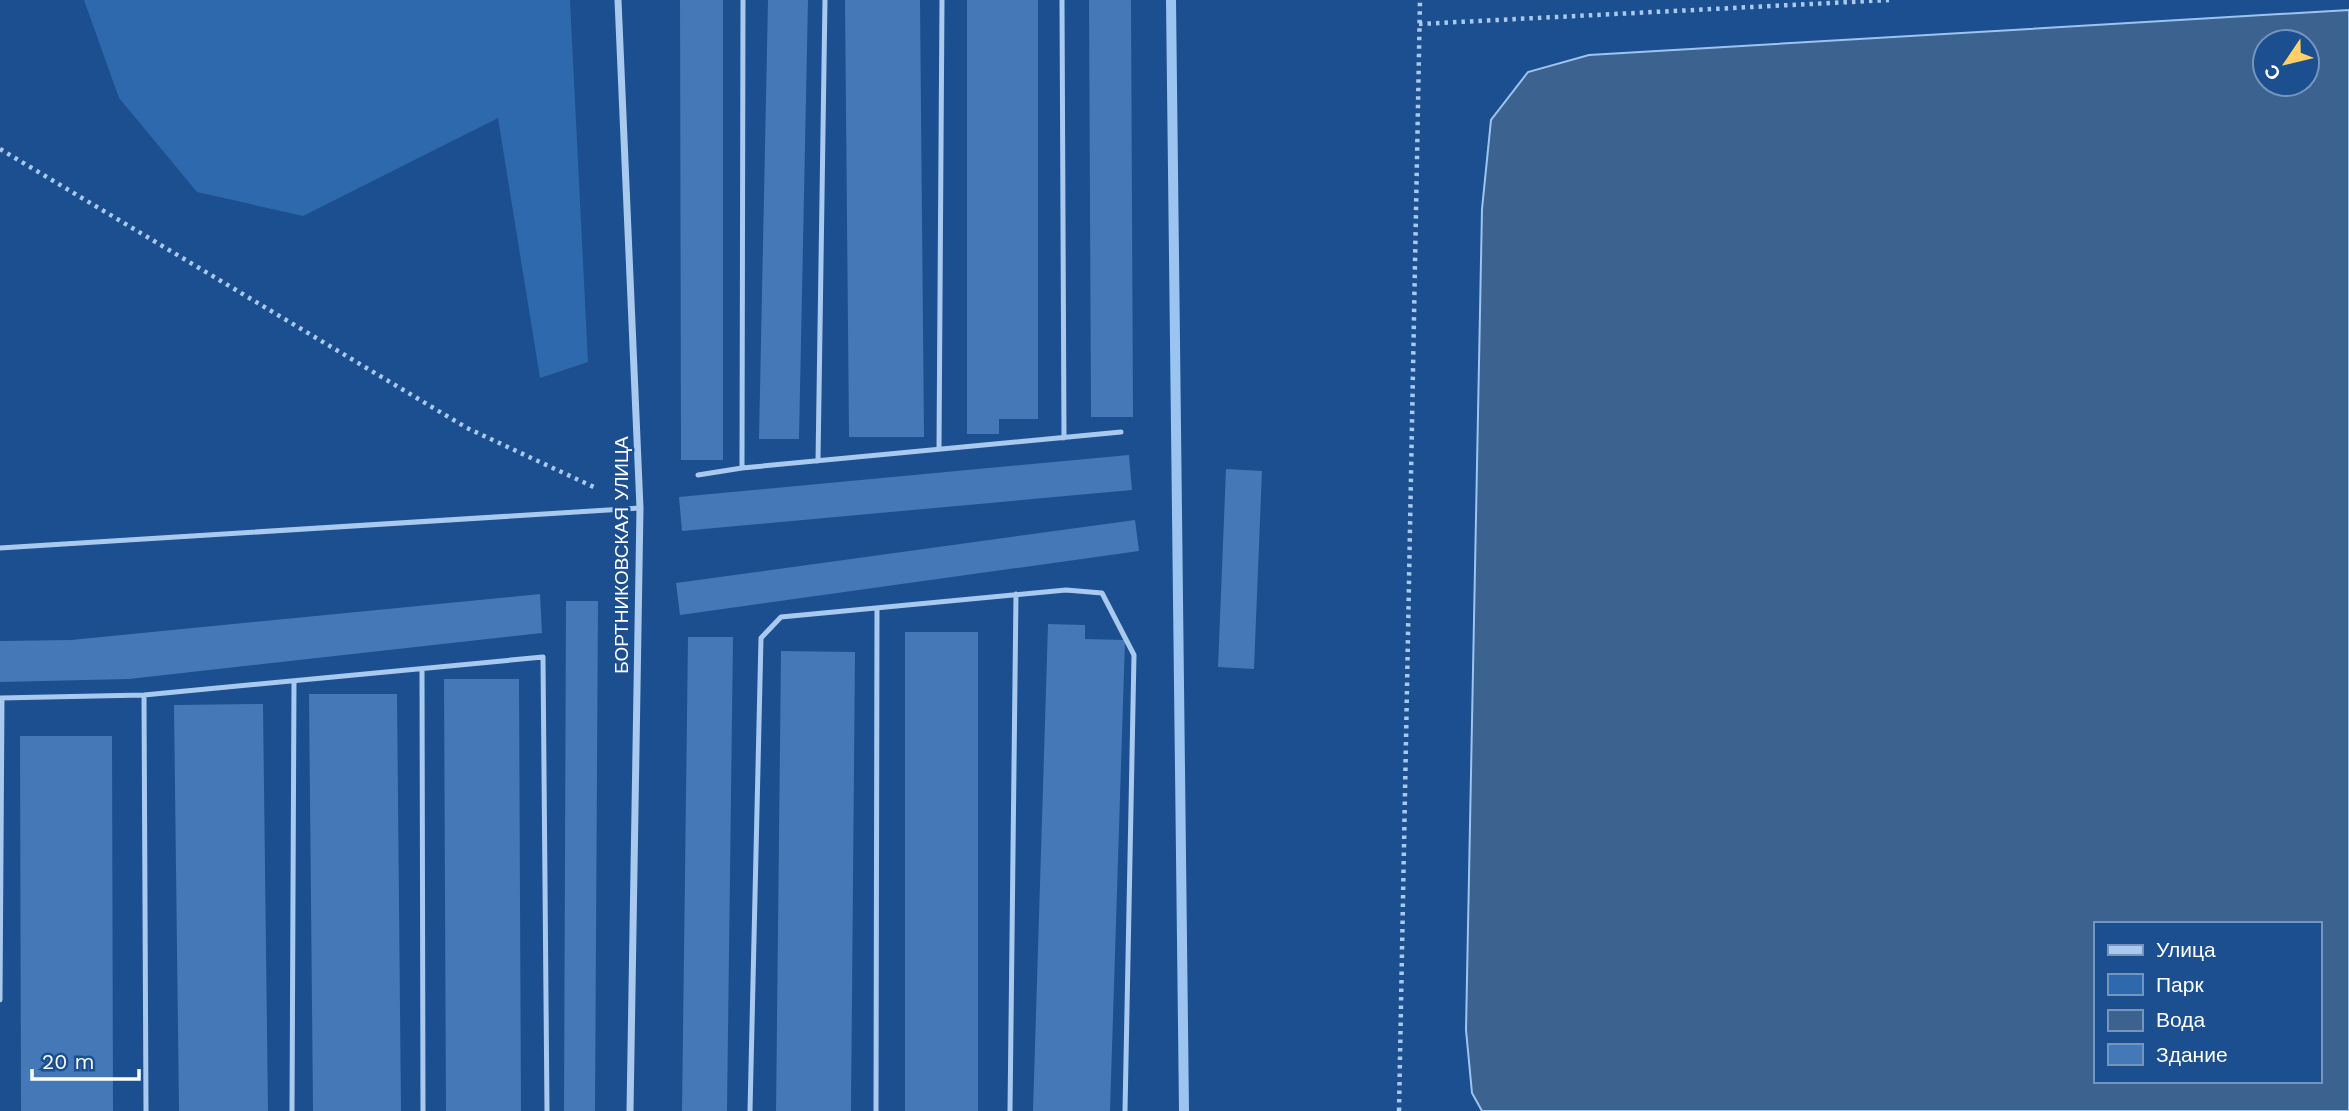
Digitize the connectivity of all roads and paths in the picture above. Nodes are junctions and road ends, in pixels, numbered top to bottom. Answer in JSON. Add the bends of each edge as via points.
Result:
{"nodes":[{"id":1,"x":618,"y":0,"type":"edge"},
{"id":2,"x":743,"y":0,"type":"edge"},
{"id":3,"x":824,"y":0,"type":"edge"},
{"id":4,"x":942,"y":0,"type":"edge"},
{"id":5,"x":1062,"y":0,"type":"edge"},
{"id":6,"x":1420,"y":0,"type":"edge"},
{"id":7,"x":1888,"y":0,"type":"edge"},
{"id":8,"x":1419,"y":24,"type":"junction"},
{"id":9,"x":0,"y":149,"type":"edge"},
{"id":10,"x":1121,"y":432,"type":"dead end"},
{"id":11,"x":1064,"y":438,"type":"junction"},
{"id":12,"x":939,"y":449,"type":"junction"},
{"id":13,"x":818,"y":461,"type":"junction"},
{"id":14,"x":743,"y":468,"type":"junction"},
{"id":15,"x":698,"y":475,"type":"dead end"},
{"id":16,"x":603,"y":491,"type":"dead end"},
{"id":17,"x":640,"y":508,"type":"junction"},
{"id":18,"x":0,"y":548,"type":"edge"},
{"id":19,"x":1016,"y":594,"type":"junction"},
{"id":20,"x":877,"y":608,"type":"junction"},
{"id":21,"x":422,"y":669,"type":"junction"},
{"id":22,"x":294,"y":681,"type":"junction"},
{"id":23,"x":144,"y":695,"type":"junction"},
{"id":24,"x":1,"y":698,"type":"edge"},
{"id":25,"x":0,"y":1000,"type":"edge"},
{"id":26,"x":146,"y":1111,"type":"edge"},
{"id":27,"x":292,"y":1111,"type":"edge"},
{"id":28,"x":423,"y":1111,"type":"edge"},
{"id":29,"x":547,"y":1111,"type":"edge"},
{"id":30,"x":630,"y":1111,"type":"edge"},
{"id":31,"x":750,"y":1111,"type":"edge"},
{"id":32,"x":876,"y":1111,"type":"edge"},
{"id":33,"x":1010,"y":1111,"type":"edge"},
{"id":34,"x":1125,"y":1111,"type":"edge"},
{"id":35,"x":1399,"y":1111,"type":"edge"}],
"edges":[{"from":1,"to":17,"type":"street","name":"БОРТНИКОВСКАЯ УЛИЦА"},
{"from":2,"to":14,"type":"lane"},
{"from":3,"to":13,"type":"lane"},
{"from":4,"to":12,"type":"lane"},
{"from":5,"to":11,"type":"lane"},
{"from":6,"to":8,"type":"path"},
{"from":7,"to":8,"type":"path"},
{"from":8,"to":35,"type":"path"},
{"from":9,"to":16,"type":"path","via":[[467,428]]},
{"from":10,"to":11,"type":"lane"},
{"from":11,"to":12,"type":"lane"},
{"from":12,"to":13,"type":"lane"},
{"from":13,"to":14,"type":"lane"},
{"from":14,"to":15,"type":"lane"},
{"from":17,"to":18,"type":"lane"},
{"from":17,"to":30,"type":"street","name":"БОРТНИКОВСКАЯ УЛИЦА"},
{"from":19,"to":20,"type":"lane"},
{"from":19,"to":33,"type":"lane"},
{"from":19,"to":34,"type":"lane","via":[[1102,593],[1134,655]]},
{"from":20,"to":31,"type":"lane","via":[[781,617],[761,638]]},
{"from":20,"to":32,"type":"lane"},
{"from":21,"to":22,"type":"lane"},
{"from":21,"to":28,"type":"lane"},
{"from":21,"to":29,"type":"lane","via":[[543,657]]},
{"from":22,"to":23,"type":"lane"},
{"from":22,"to":27,"type":"lane"},
{"from":23,"to":24,"type":"lane"},
{"from":23,"to":26,"type":"lane"},
{"from":24,"to":25,"type":"lane"}]}
